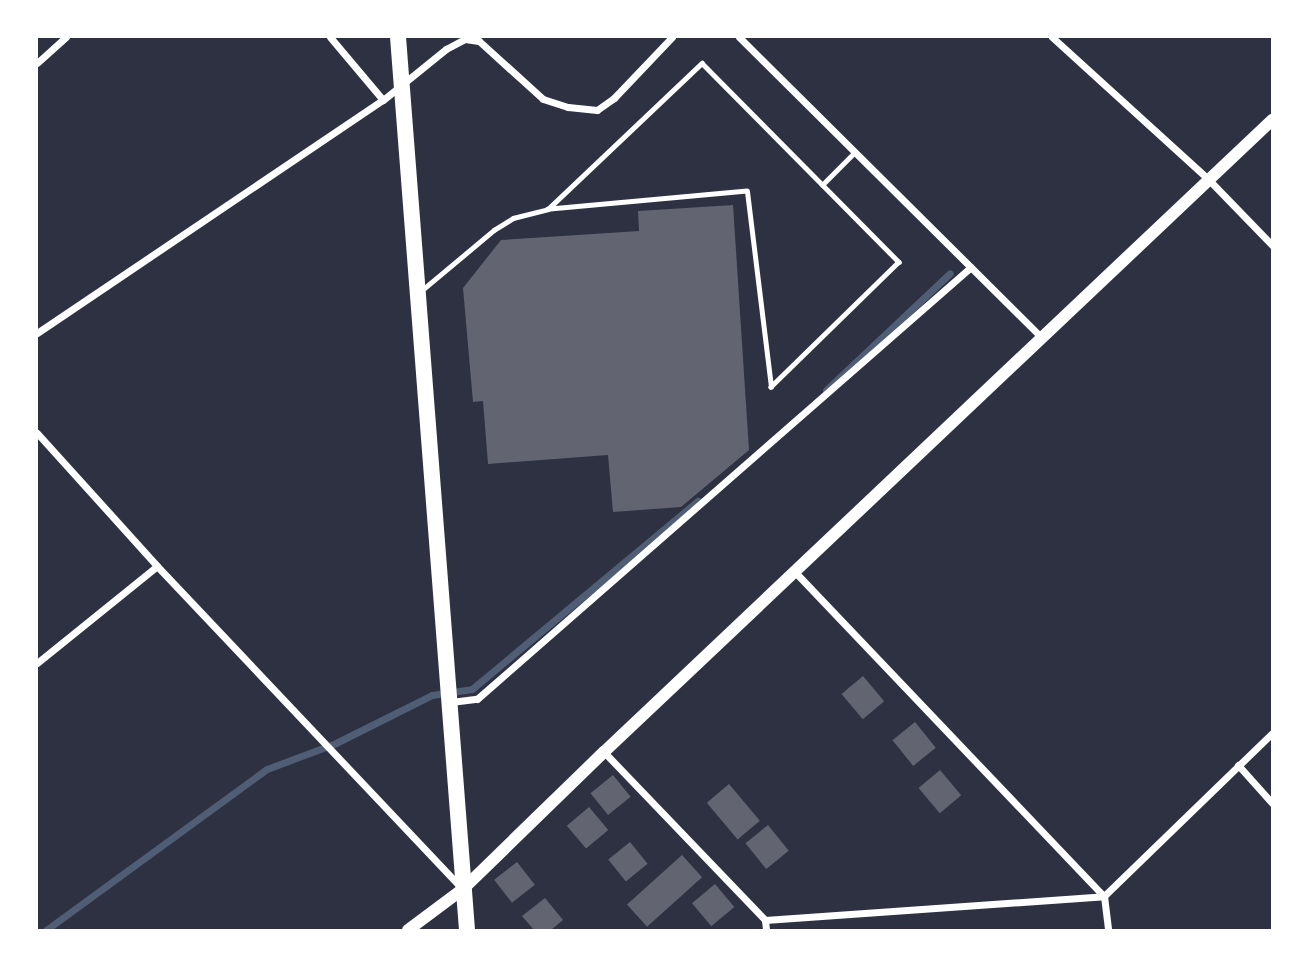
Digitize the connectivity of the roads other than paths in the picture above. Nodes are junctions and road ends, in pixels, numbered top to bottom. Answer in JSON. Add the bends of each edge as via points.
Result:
{"nodes":[{"id":1,"x":66,"y":37,"type":"edge"},
{"id":2,"x":330,"y":37,"type":"edge"},
{"id":3,"x":398,"y":37,"type":"edge"},
{"id":4,"x":672,"y":37,"type":"edge"},
{"id":5,"x":739,"y":37,"type":"edge"},
{"id":6,"x":1052,"y":37,"type":"edge"},
{"id":7,"x":37,"y":63,"type":"edge"},
{"id":8,"x":402,"y":85,"type":"junction"},
{"id":9,"x":383,"y":100,"type":"junction"},
{"id":10,"x":1272,"y":120,"type":"edge"},
{"id":11,"x":855,"y":152,"type":"junction"},
{"id":12,"x":1209,"y":180,"type":"junction"},
{"id":13,"x":822,"y":185,"type":"junction"},
{"id":14,"x":548,"y":209,"type":"junction"},
{"id":15,"x":1272,"y":245,"type":"edge"},
{"id":16,"x":971,"y":267,"type":"junction"},
{"id":17,"x":418,"y":294,"type":"junction"},
{"id":18,"x":37,"y":332,"type":"edge"},
{"id":19,"x":1042,"y":338,"type":"junction"},
{"id":20,"x":37,"y":433,"type":"edge"},
{"id":21,"x":157,"y":566,"type":"junction"},
{"id":22,"x":795,"y":572,"type":"junction"},
{"id":23,"x":37,"y":663,"type":"edge"},
{"id":24,"x":450,"y":696,"type":"junction"},
{"id":25,"x":1272,"y":733,"type":"edge"},
{"id":26,"x":604,"y":752,"type":"junction"},
{"id":27,"x":1238,"y":765,"type":"junction"},
{"id":28,"x":1272,"y":803,"type":"edge"},
{"id":29,"x":463,"y":889,"type":"junction"},
{"id":30,"x":1104,"y":896,"type":"junction"},
{"id":31,"x":765,"y":919,"type":"junction"},
{"id":32,"x":408,"y":930,"type":"edge"},
{"id":33,"x":467,"y":930,"type":"edge"},
{"id":34,"x":765,"y":930,"type":"edge"},
{"id":35,"x":1108,"y":930,"type":"edge"}],
"edges":[{"from":1,"to":7,"type":"street"},
{"from":2,"to":9,"type":"street"},
{"from":3,"to":8,"type":"highway"},
{"from":4,"to":8,"type":"street","via":[[597,110],[543,99],[479,41],[465,39]]},
{"from":5,"to":11,"type":"street"},
{"from":6,"to":12,"type":"street"},
{"from":8,"to":9,"type":"street"},
{"from":8,"to":17,"type":"highway"},
{"from":9,"to":18,"type":"street"},
{"from":10,"to":12,"type":"street"},
{"from":11,"to":13,"type":"lane"},
{"from":11,"to":16,"type":"street"},
{"from":12,"to":15,"type":"street"},
{"from":12,"to":19,"type":"street"},
{"from":13,"to":14,"type":"lane","via":[[702,63]]},
{"from":13,"to":14,"type":"lane","via":[[899,262],[771,387],[747,191]]},
{"from":14,"to":17,"type":"lane","via":[[513,218],[494,230]]},
{"from":16,"to":19,"type":"street"},
{"from":16,"to":24,"type":"street","via":[[477,699]]},
{"from":17,"to":24,"type":"highway"},
{"from":19,"to":22,"type":"street"},
{"from":20,"to":21,"type":"street"},
{"from":21,"to":23,"type":"street"},
{"from":21,"to":29,"type":"street"},
{"from":22,"to":26,"type":"street"},
{"from":22,"to":30,"type":"street"},
{"from":24,"to":29,"type":"highway"},
{"from":25,"to":27,"type":"street"},
{"from":26,"to":29,"type":"street"},
{"from":26,"to":31,"type":"street"},
{"from":27,"to":28,"type":"street"},
{"from":27,"to":30,"type":"street"},
{"from":29,"to":32,"type":"street"},
{"from":29,"to":33,"type":"highway"},
{"from":30,"to":31,"type":"street"},
{"from":30,"to":35,"type":"street"},
{"from":31,"to":34,"type":"street"}]}
